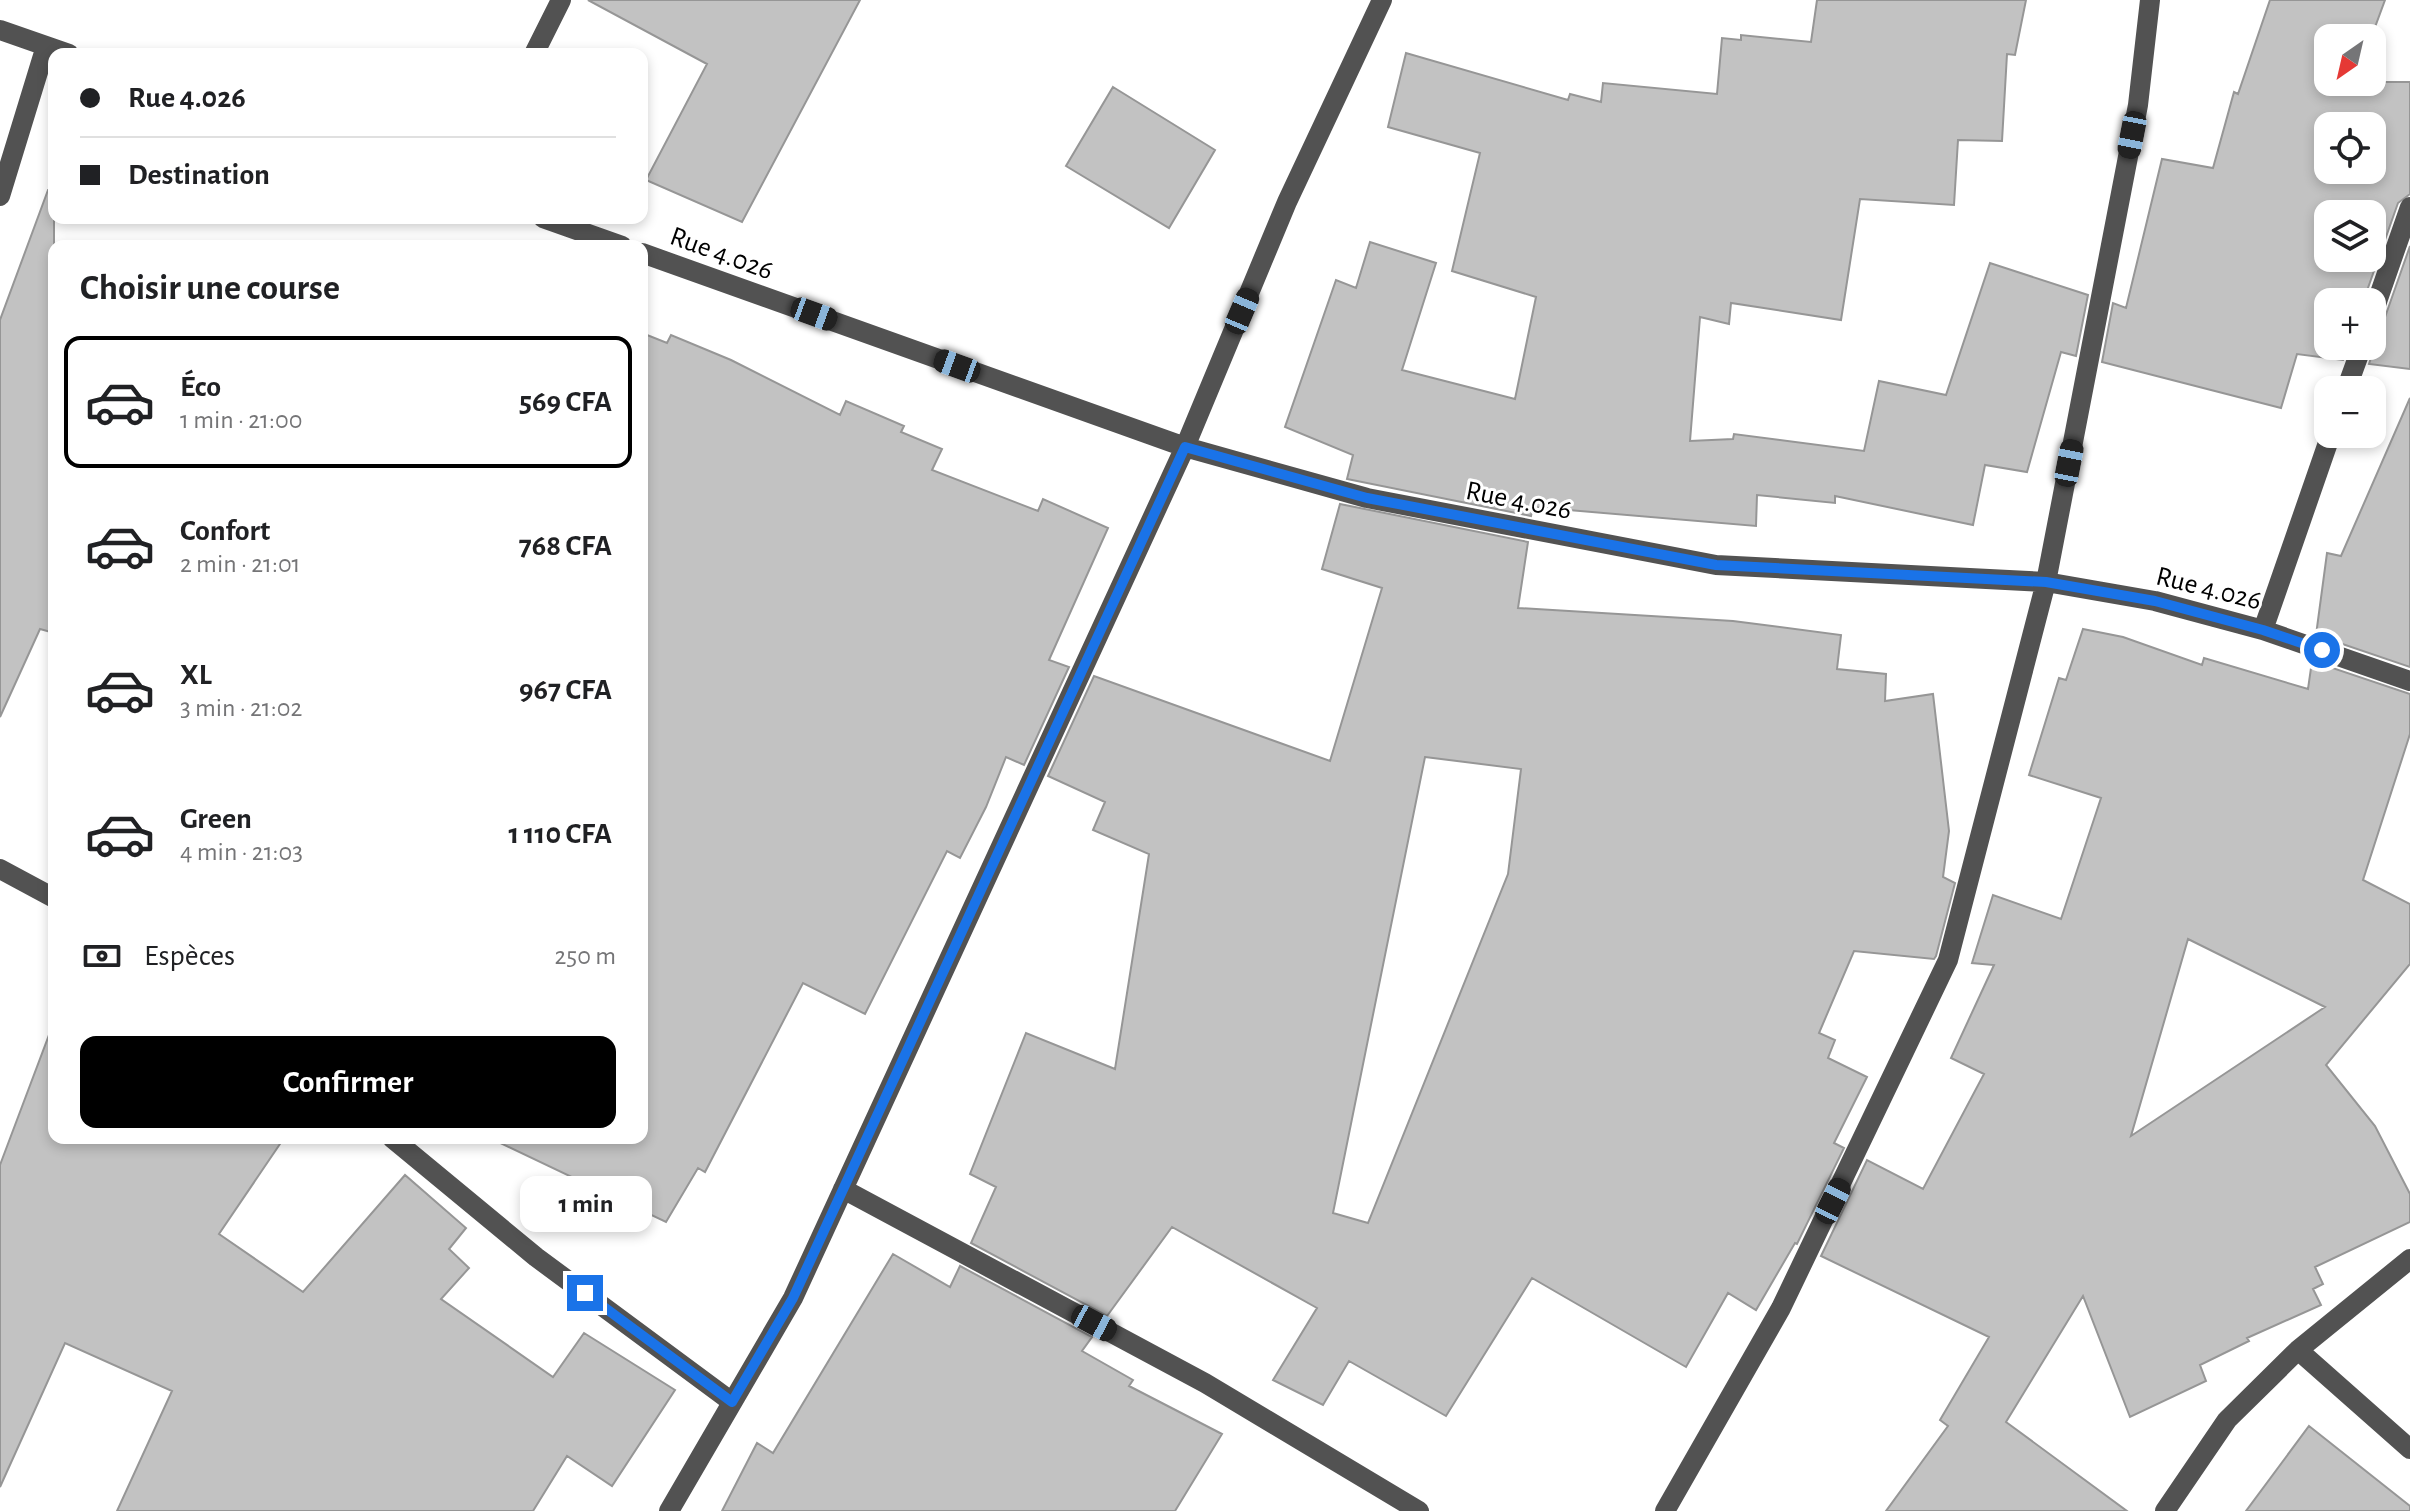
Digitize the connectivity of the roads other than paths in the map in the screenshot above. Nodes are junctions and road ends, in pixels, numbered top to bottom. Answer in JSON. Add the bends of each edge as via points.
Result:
{"nodes":[{"id":1,"x":561,"y":0,"type":"edge"},
{"id":2,"x":1382,"y":0,"type":"edge"},
{"id":3,"x":2150,"y":0,"type":"edge"},
{"id":4,"x":0,"y":30,"type":"edge"},
{"id":5,"x":46,"y":46,"type":"junction"},
{"id":6,"x":52,"y":48,"type":"edge"},
{"id":7,"x":537,"y":48,"type":"edge"},
{"id":8,"x":0,"y":196,"type":"edge"},
{"id":9,"x":2410,"y":207,"type":"edge"},
{"id":10,"x":560,"y":224,"type":"edge"},
{"id":11,"x":605,"y":240,"type":"edge"},
{"id":12,"x":648,"y":255,"type":"edge"},
{"id":13,"x":2382,"y":288,"type":"edge"},
{"id":14,"x":1185,"y":447,"type":"junction"},
{"id":15,"x":2326,"y":448,"type":"edge"},
{"id":16,"x":2046,"y":582,"type":"junction"},
{"id":17,"x":2263,"y":630,"type":"junction"},
{"id":18,"x":2410,"y":681,"type":"edge"},
{"id":19,"x":0,"y":869,"type":"edge"},
{"id":20,"x":48,"y":895,"type":"edge"},
{"id":21,"x":399,"y":1144,"type":"edge"},
{"id":22,"x":843,"y":1189,"type":"junction"},
{"id":23,"x":2410,"y":1259,"type":"edge"},
{"id":24,"x":2298,"y":1350,"type":"junction"},
{"id":25,"x":732,"y":1402,"type":"junction"},
{"id":26,"x":2410,"y":1449,"type":"edge"},
{"id":27,"x":669,"y":1511,"type":"edge"},
{"id":28,"x":1419,"y":1511,"type":"edge"},
{"id":29,"x":1665,"y":1511,"type":"edge"},
{"id":30,"x":2165,"y":1511,"type":"edge"}],
"edges":[{"from":1,"to":7,"type":"street"},
{"from":2,"to":14,"type":"street","via":[[1287,202]]},
{"from":3,"to":16,"type":"street","via":[[2138,105]]},
{"from":4,"to":5,"type":"street"},
{"from":5,"to":6,"type":"street"},
{"from":5,"to":8,"type":"street"},
{"from":9,"to":13,"type":"street"},
{"from":10,"to":11,"type":"street"},
{"from":12,"to":14,"type":"street","name":"Rue 4.026"},
{"from":14,"to":16,"type":"street","name":"Rue 4.026","via":[[1367,498],[1716,565]]},
{"from":14,"to":22,"type":"street"},
{"from":15,"to":17,"type":"street"},
{"from":16,"to":17,"type":"street","name":"Rue 4.026","via":[[2155,601]]},
{"from":16,"to":29,"type":"street","via":[[1948,960],[1781,1308]]},
{"from":17,"to":18,"type":"street","name":"Rue 4.026"},
{"from":19,"to":20,"type":"street"},
{"from":21,"to":25,"type":"street","via":[[536,1257]]},
{"from":22,"to":25,"type":"street","via":[[793,1298]]},
{"from":22,"to":28,"type":"street","via":[[1205,1383]]},
{"from":23,"to":24,"type":"street"},
{"from":24,"to":26,"type":"street"},
{"from":24,"to":30,"type":"street","via":[[2227,1420]]},
{"from":25,"to":27,"type":"street"}]}
